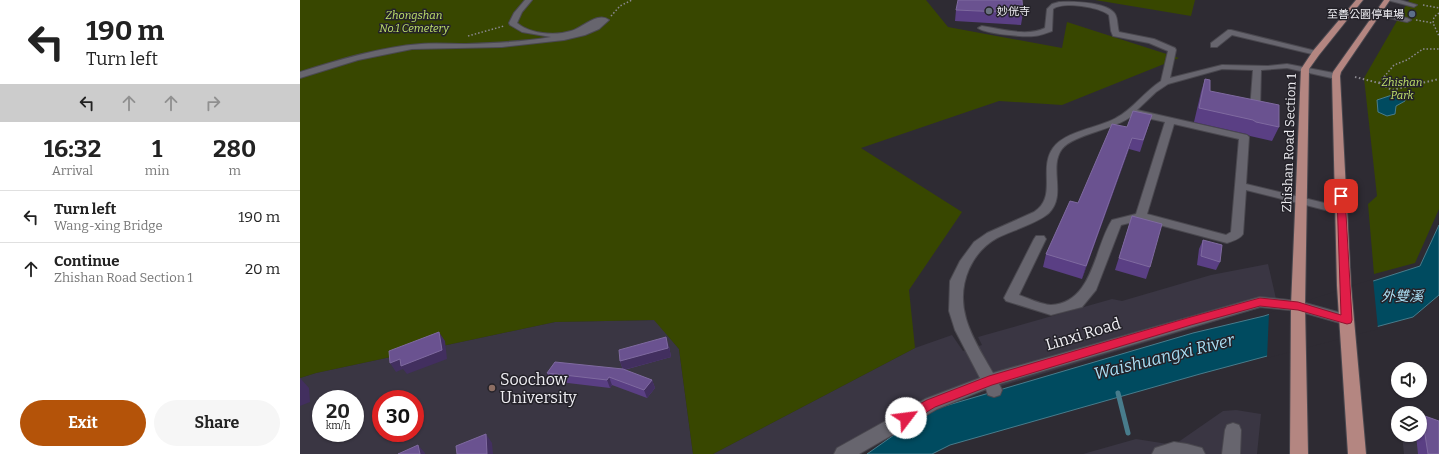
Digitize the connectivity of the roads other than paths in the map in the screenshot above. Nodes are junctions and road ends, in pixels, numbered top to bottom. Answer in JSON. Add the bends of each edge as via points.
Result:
{"nodes":[{"id":1,"x":529,"y":0,"type":"edge"},
{"id":2,"x":1360,"y":0,"type":"edge"},
{"id":3,"x":1387,"y":0,"type":"edge"},
{"id":4,"x":1390,"y":0,"type":"edge"},
{"id":5,"x":1418,"y":5,"type":"road end"},
{"id":6,"x":1377,"y":14,"type":"junction"},
{"id":7,"x":1410,"y":20,"type":"road end"},
{"id":8,"x":982,"y":28,"type":"dead end"},
{"id":9,"x":1214,"y":45,"type":"dead end"},
{"id":10,"x":1316,"y":53,"type":"junction"},
{"id":11,"x":1257,"y":68,"type":"junction"},
{"id":12,"x":1305,"y":69,"type":"junction"},
{"id":13,"x":300,"y":74,"type":"edge"},
{"id":14,"x":1336,"y":76,"type":"junction"},
{"id":15,"x":1166,"y":82,"type":"junction"},
{"id":16,"x":1255,"y":110,"type":"edge"},
{"id":17,"x":1131,"y":112,"type":"junction"},
{"id":18,"x":1170,"y":121,"type":"junction"},
{"id":19,"x":1241,"y":186,"type":"junction"},
{"id":20,"x":1300,"y":200,"type":"junction"},
{"id":21,"x":1341,"y":210,"type":"junction"},
{"id":22,"x":1141,"y":216,"type":"junction"},
{"id":23,"x":1040,"y":239,"type":"dead end"},
{"id":24,"x":1298,"y":306,"type":"junction"},
{"id":25,"x":1347,"y":320,"type":"junction"},
{"id":26,"x":992,"y":386,"type":"junction"},
{"id":27,"x":1234,"y":430,"type":"dead end"},
{"id":28,"x":1356,"y":448,"type":"edge"},
{"id":29,"x":843,"y":454,"type":"edge"},
{"id":30,"x":1161,"y":454,"type":"edge"},
{"id":31,"x":1196,"y":454,"type":"edge"},
{"id":32,"x":1231,"y":454,"type":"edge"},
{"id":33,"x":1299,"y":454,"type":"edge"}],
"edges":[{"from":1,"to":13,"type":"street","via":[[514,19],[516,28],[549,35],[573,33],[598,20],[604,20],[599,26],[560,38],[473,46],[413,47],[362,56]]},
{"from":2,"to":10,"type":"main road","name":"Zhishan Road Section 1"},
{"from":3,"to":6,"type":"main road"},
{"from":4,"to":5,"type":"street"},
{"from":6,"to":7,"type":"street"},
{"from":6,"to":14,"type":"main road"},
{"from":8,"to":15,"type":"street","via":[[1043,34],[1049,29],[1050,8],[1056,4],[1100,7],[1110,11],[1113,16],[1116,34],[1151,41],[1172,50]]},
{"from":9,"to":10,"type":"street","via":[[1231,32]]},
{"from":10,"to":12,"type":"main road","name":"Zhishan Road Section 1"},
{"from":11,"to":12,"type":"street","via":[[1287,66]]},
{"from":11,"to":15,"type":"street","via":[[1222,67]]},
{"from":11,"to":16,"type":"street"},
{"from":12,"to":14,"type":"street"},
{"from":12,"to":20,"type":"main road","name":"Zhishan Road Section 1"},
{"from":14,"to":21,"type":"main road"},
{"from":15,"to":17,"type":"street","via":[[1153,90]]},
{"from":17,"to":18,"type":"street"},
{"from":17,"to":26,"type":"street","via":[[1120,120],[1065,141],[1054,156],[1051,172],[1053,186],[1050,202],[1045,210],[991,236],[978,245],[966,261],[957,281],[956,311],[962,330]]},
{"from":18,"to":19,"type":"street","via":[[1244,137]]},
{"from":18,"to":22,"type":"street"},
{"from":19,"to":20,"type":"street"},
{"from":19,"to":22,"type":"street","via":[[1237,234],[1227,239]]},
{"from":20,"to":21,"type":"street"},
{"from":20,"to":24,"type":"main road","name":"Zhishan Road Section 1"},
{"from":21,"to":25,"type":"main road"},
{"from":22,"to":23,"type":"street","via":[[1116,223],[1090,290],[1077,303],[1051,310],[1012,298]]},
{"from":24,"to":25,"type":"street","name":"Linxi Road"},
{"from":24,"to":26,"type":"street","name":"Linxi Road","via":[[1260,302],[1191,321]]},
{"from":24,"to":33,"type":"main road","name":"Zhishan Road Section 1"},
{"from":25,"to":28,"type":"main road"},
{"from":26,"to":29,"type":"street","name":"Linxi Road","via":[[931,404]]},
{"from":27,"to":32,"type":"street"},
{"from":30,"to":31,"type":"street","via":[[1173,450]]}]}
